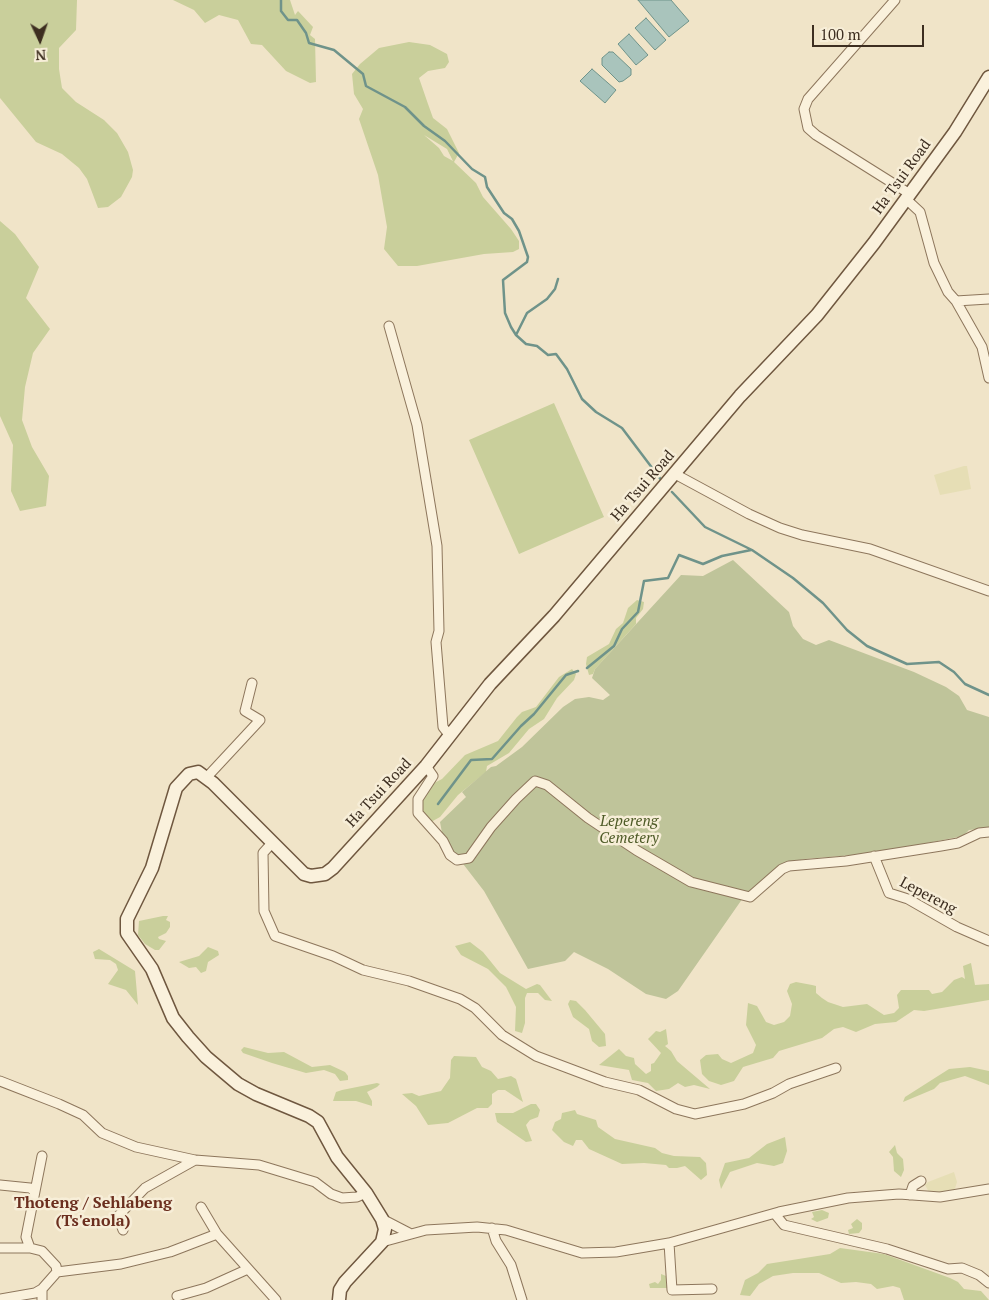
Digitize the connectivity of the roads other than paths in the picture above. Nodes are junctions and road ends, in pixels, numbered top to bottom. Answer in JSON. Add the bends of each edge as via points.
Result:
{"nodes":[{"id":1,"x":895,"y":0,"type":"edge"},
{"id":2,"x":989,"y":77,"type":"edge"},
{"id":3,"x":908,"y":196,"type":"junction"},
{"id":4,"x":989,"y":299,"type":"edge"},
{"id":5,"x":956,"y":301,"type":"junction"},
{"id":6,"x":389,"y":326,"type":"dead end"},
{"id":7,"x":989,"y":378,"type":"edge"},
{"id":8,"x":675,"y":474,"type":"junction"},
{"id":9,"x":989,"y":590,"type":"edge"},
{"id":10,"x":252,"y":683,"type":"dead end"},
{"id":11,"x":450,"y":736,"type":"junction"},
{"id":12,"x":426,"y":766,"type":"junction"},
{"id":13,"x":207,"y":777,"type":"junction"},
{"id":14,"x":989,"y":832,"type":"edge"},
{"id":15,"x":272,"y":843,"type":"junction"},
{"id":16,"x":874,"y":856,"type":"junction"},
{"id":17,"x":989,"y":941,"type":"edge"},
{"id":18,"x":836,"y":1068,"type":"dead end"},
{"id":19,"x":0,"y":1081,"type":"edge"},
{"id":20,"x":42,"y":1156,"type":"dead end"},
{"id":21,"x":195,"y":1160,"type":"junction"},
{"id":22,"x":921,"y":1181,"type":"dead end"},
{"id":23,"x":0,"y":1186,"type":"edge"},
{"id":24,"x":989,"y":1189,"type":"edge"},
{"id":25,"x":34,"y":1191,"type":"junction"},
{"id":26,"x":366,"y":1192,"type":"junction"},
{"id":27,"x":910,"y":1195,"type":"junction"},
{"id":28,"x":201,"y":1207,"type":"dead end"},
{"id":29,"x":775,"y":1214,"type":"junction"},
{"id":30,"x":382,"y":1219,"type":"junction"},
{"id":31,"x":492,"y":1228,"type":"junction"},
{"id":32,"x":123,"y":1230,"type":"dead end"},
{"id":33,"x":409,"y":1233,"type":"junction"},
{"id":34,"x":217,"y":1234,"type":"junction"},
{"id":35,"x":382,"y":1242,"type":"junction"},
{"id":36,"x":670,"y":1243,"type":"junction"},
{"id":37,"x":0,"y":1248,"type":"edge"},
{"id":38,"x":30,"y":1248,"type":"junction"},
{"id":39,"x":248,"y":1269,"type":"junction"},
{"id":40,"x":57,"y":1272,"type":"junction"},
{"id":41,"x":989,"y":1283,"type":"edge"},
{"id":42,"x":42,"y":1289,"type":"junction"},
{"id":43,"x":712,"y":1289,"type":"dead end"},
{"id":44,"x":177,"y":1296,"type":"dead end"},
{"id":45,"x":0,"y":1299,"type":"edge"},
{"id":46,"x":42,"y":1300,"type":"edge"},
{"id":47,"x":276,"y":1300,"type":"edge"},
{"id":48,"x":339,"y":1300,"type":"edge"},
{"id":49,"x":522,"y":1300,"type":"edge"}],
"edges":[{"from":1,"to":3,"type":"street","via":[[799,108],[808,128]]},
{"from":2,"to":3,"type":"street","name":"Ha Tsui Road","via":[[955,132]]},
{"from":3,"to":5,"type":"street","via":[[920,212],[942,282]]},
{"from":3,"to":8,"type":"street","name":"Ha Tsui Road","via":[[817,315],[740,396]]},
{"from":4,"to":5,"type":"street"},
{"from":5,"to":7,"type":"street","via":[[982,348]]},
{"from":6,"to":11,"type":"street","via":[[417,425],[437,546],[437,652],[443,727]]},
{"from":8,"to":9,"type":"street","via":[[780,528],[870,549]]},
{"from":8,"to":11,"type":"street","name":"Ha Tsui Road","via":[[554,616],[490,684]]},
{"from":10,"to":13,"type":"street","via":[[245,711],[260,720]]},
{"from":11,"to":12,"type":"street","name":"Ha Tsui Road"},
{"from":12,"to":15,"type":"street","name":"Ha Tsui Road","via":[[325,874],[304,874]]},
{"from":12,"to":16,"type":"street","via":[[433,776],[418,799],[418,813],[457,860],[469,858],[491,827],[535,781],[548,785],[588,818],[682,877],[731,894],[750,898],[789,866]]},
{"from":13,"to":15,"type":"street","name":"Ha Tsui Road"},
{"from":13,"to":26,"type":"street","via":[[198,772],[189,774],[176,788],[152,868],[127,919],[127,933],[152,970],[173,1018],[200,1050],[238,1084],[318,1122],[337,1156]]},
{"from":14,"to":16,"type":"street","via":[[958,843]]},
{"from":15,"to":18,"type":"street","via":[[263,853],[264,911],[275,936],[363,970],[460,998],[502,1034],[536,1056],[605,1082],[639,1090],[676,1109],[695,1114],[744,1104]]},
{"from":16,"to":17,"type":"street","name":"Lepereng","via":[[889,893],[908,899]]},
{"from":19,"to":21,"type":"street","via":[[83,1115],[102,1133],[136,1147]]},
{"from":20,"to":25,"type":"street"},
{"from":21,"to":26,"type":"street","via":[[259,1165],[315,1182],[342,1198],[357,1197]]},
{"from":21,"to":32,"type":"street","via":[[145,1188],[118,1216]]},
{"from":22,"to":27,"type":"street","via":[[913,1186]]},
{"from":23,"to":25,"type":"street"},
{"from":24,"to":27,"type":"street","via":[[940,1197]]},
{"from":25,"to":38,"type":"street","via":[[26,1237]]},
{"from":26,"to":30,"type":"street"},
{"from":27,"to":29,"type":"street","via":[[848,1198]]},
{"from":28,"to":34,"type":"street"},
{"from":29,"to":36,"type":"street"},
{"from":29,"to":41,"type":"street","via":[[784,1225],[888,1249],[948,1269],[962,1268]]},
{"from":30,"to":33,"type":"street"},
{"from":30,"to":35,"type":"street","via":[[385,1229]]},
{"from":31,"to":33,"type":"street","via":[[460,1227]]},
{"from":31,"to":36,"type":"street","via":[[590,1254]]},
{"from":31,"to":49,"type":"street","via":[[511,1265]]},
{"from":33,"to":35,"type":"street"},
{"from":34,"to":39,"type":"street"},
{"from":34,"to":40,"type":"street","via":[[170,1252],[121,1264]]},
{"from":35,"to":48,"type":"street","via":[[345,1282]]},
{"from":36,"to":43,"type":"street","via":[[672,1290]]},
{"from":37,"to":38,"type":"street"},
{"from":38,"to":40,"type":"street","via":[[42,1251],[56,1266]]},
{"from":39,"to":44,"type":"street","via":[[206,1288]]},
{"from":39,"to":47,"type":"street"},
{"from":40,"to":42,"type":"street"},
{"from":42,"to":45,"type":"street"},
{"from":42,"to":46,"type":"street"}]}
